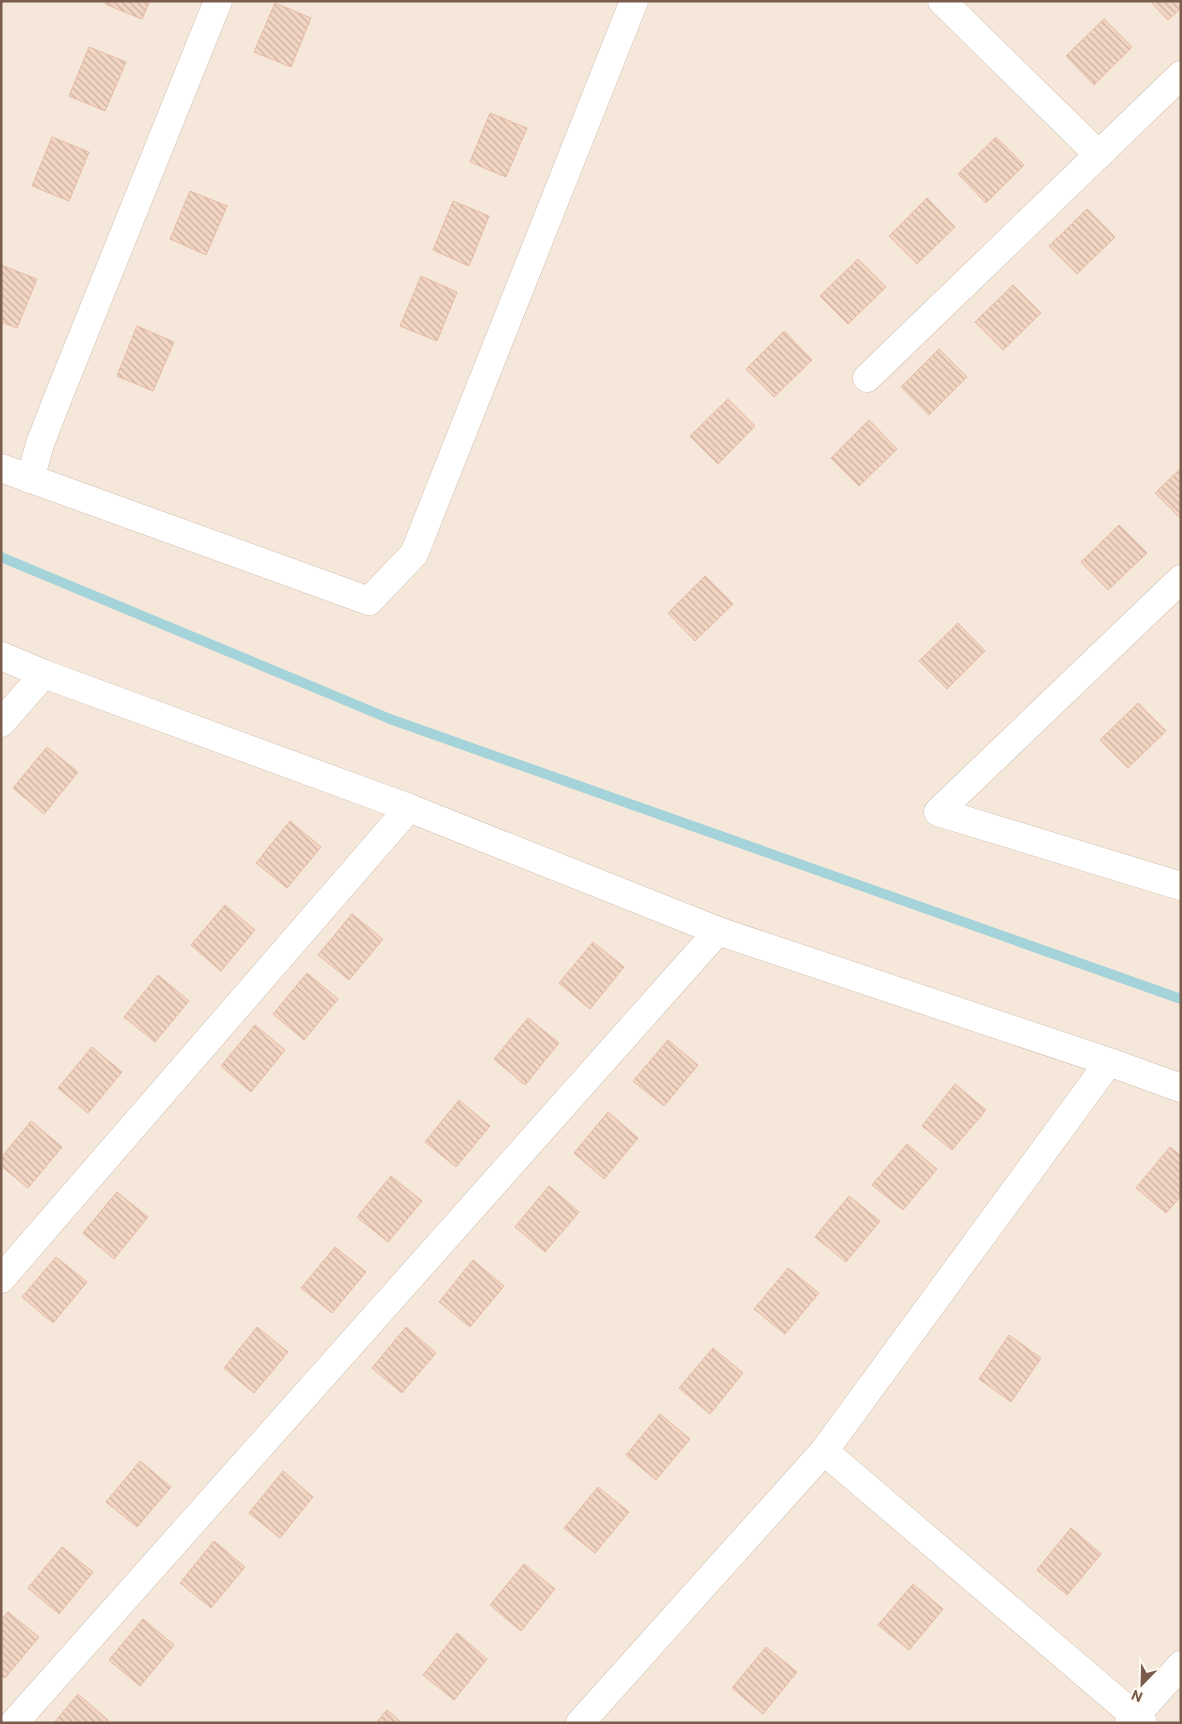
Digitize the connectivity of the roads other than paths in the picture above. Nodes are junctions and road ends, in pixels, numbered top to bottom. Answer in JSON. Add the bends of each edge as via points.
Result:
{"nodes":[{"id":1,"x":218,"y":1,"type":"edge"},
{"id":2,"x":634,"y":1,"type":"edge"},
{"id":3,"x":942,"y":1,"type":"edge"},
{"id":4,"x":1181,"y":75,"type":"edge"},
{"id":5,"x":1099,"y":155,"type":"junction"},
{"id":6,"x":868,"y":378,"type":"dead end"},
{"id":7,"x":1,"y":468,"type":"edge"},
{"id":8,"x":30,"y":479,"type":"junction"},
{"id":9,"x":1181,"y":579,"type":"edge"},
{"id":10,"x":1,"y":656,"type":"edge"},
{"id":11,"x":44,"y":674,"type":"junction"},
{"id":12,"x":1,"y":724,"type":"edge"},
{"id":13,"x":409,"y":808,"type":"junction"},
{"id":14,"x":1181,"y":886,"type":"edge"},
{"id":15,"x":718,"y":931,"type":"junction"},
{"id":16,"x":1109,"y":1062,"type":"junction"},
{"id":17,"x":1181,"y":1088,"type":"edge"},
{"id":18,"x":1,"y":1279,"type":"edge"},
{"id":19,"x":824,"y":1451,"type":"junction"},
{"id":20,"x":1181,"y":1665,"type":"edge"},
{"id":21,"x":1136,"y":1720,"type":"edge"},
{"id":22,"x":14,"y":1723,"type":"edge"},
{"id":23,"x":580,"y":1723,"type":"edge"}],
"edges":[{"from":1,"to":8,"type":"street","via":[[57,400]]},
{"from":2,"to":8,"type":"street","via":[[414,554],[369,601]]},
{"from":3,"to":5,"type":"street"},
{"from":4,"to":5,"type":"street"},
{"from":5,"to":6,"type":"street"},
{"from":7,"to":8,"type":"street"},
{"from":9,"to":14,"type":"street","via":[[938,812]]},
{"from":10,"to":11,"type":"street"},
{"from":11,"to":12,"type":"street"},
{"from":11,"to":13,"type":"street"},
{"from":13,"to":15,"type":"street"},
{"from":13,"to":18,"type":"street"},
{"from":15,"to":16,"type":"street"},
{"from":15,"to":22,"type":"street"},
{"from":16,"to":17,"type":"street"},
{"from":16,"to":19,"type":"street"},
{"from":19,"to":21,"type":"street"},
{"from":19,"to":23,"type":"street"},
{"from":20,"to":21,"type":"street"}]}
